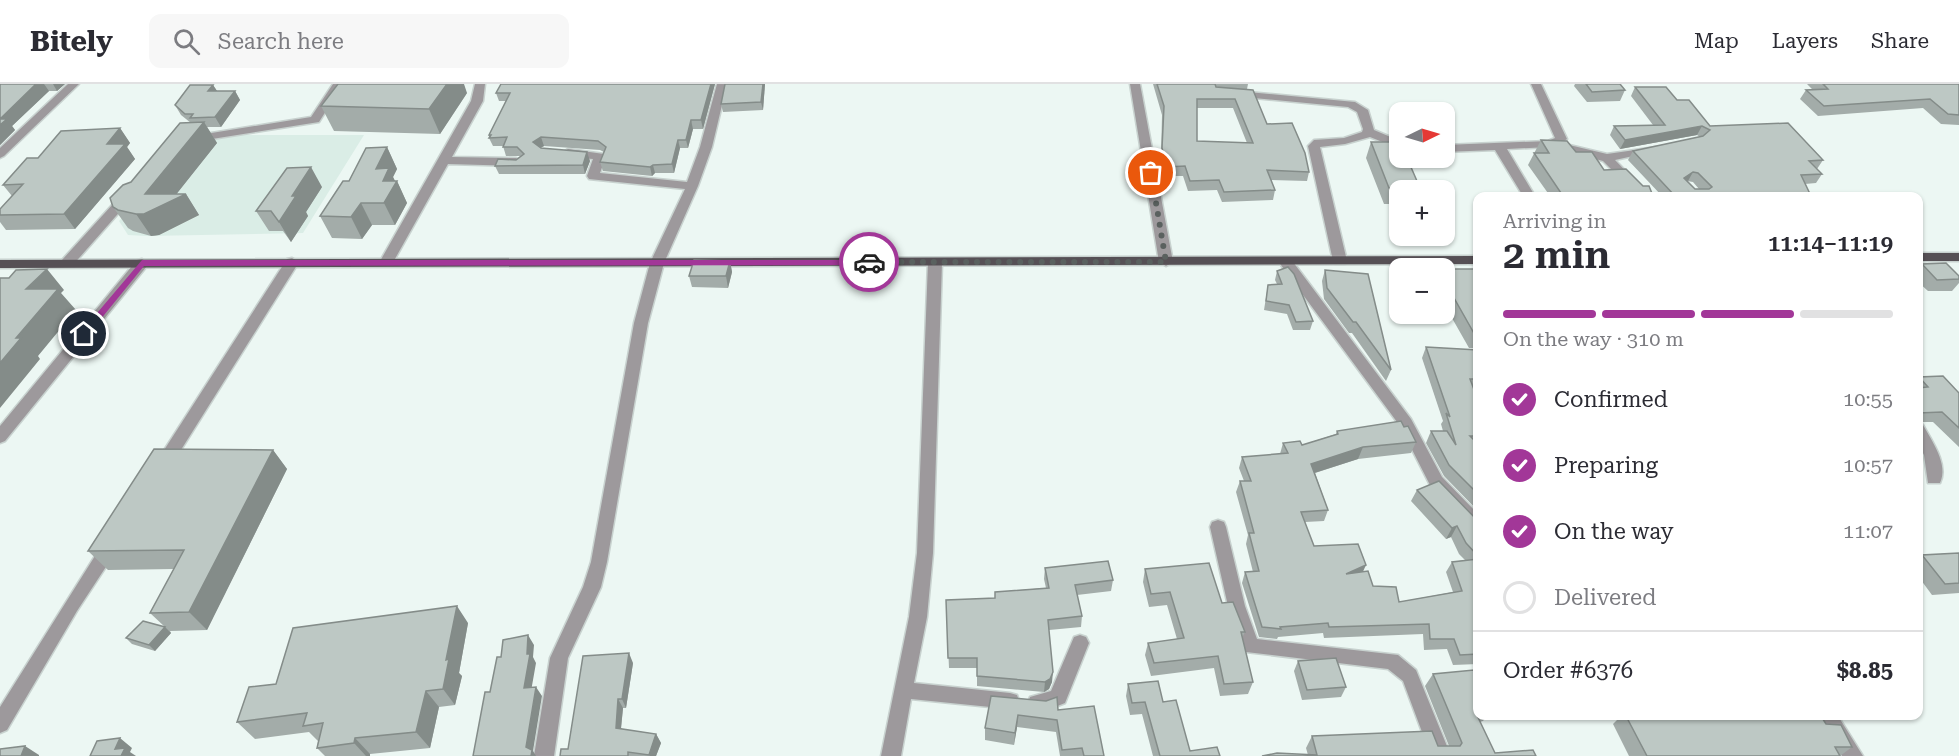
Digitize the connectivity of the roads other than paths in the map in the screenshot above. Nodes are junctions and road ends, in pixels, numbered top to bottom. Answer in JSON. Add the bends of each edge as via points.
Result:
{"nodes":[{"id":1,"x":74,"y":84,"type":"edge"},
{"id":2,"x":338,"y":84,"type":"edge"},
{"id":3,"x":480,"y":84,"type":"edge"},
{"id":4,"x":722,"y":84,"type":"edge"},
{"id":5,"x":1135,"y":84,"type":"edge"},
{"id":6,"x":1536,"y":84,"type":"edge"},
{"id":7,"x":1219,"y":92,"type":"edge"},
{"id":8,"x":1369,"y":132,"type":"junction"},
{"id":9,"x":180,"y":140,"type":"edge"},
{"id":10,"x":1389,"y":141,"type":"edge"},
{"id":11,"x":1550,"y":144,"type":"junction"},
{"id":12,"x":1499,"y":146,"type":"junction"},
{"id":13,"x":1665,"y":147,"type":"edge"},
{"id":14,"x":1455,"y":148,"type":"edge"},
{"id":15,"x":555,"y":152,"type":"edge"},
{"id":16,"x":0,"y":154,"type":"edge"},
{"id":17,"x":1607,"y":158,"type":"junction"},
{"id":18,"x":444,"y":160,"type":"junction"},
{"id":19,"x":519,"y":162,"type":"edge"},
{"id":20,"x":692,"y":186,"type":"junction"},
{"id":21,"x":134,"y":188,"type":"edge"},
{"id":22,"x":1527,"y":192,"type":"edge"},
{"id":23,"x":1640,"y":192,"type":"edge"},
{"id":24,"x":1923,"y":257,"type":"edge"},
{"id":25,"x":1959,"y":257,"type":"edge"},
{"id":26,"x":1473,"y":260,"type":"edge"},
{"id":27,"x":1285,"y":261,"type":"junction"},
{"id":28,"x":1340,"y":261,"type":"junction"},
{"id":29,"x":292,"y":262,"type":"junction"},
{"id":30,"x":386,"y":262,"type":"junction"},
{"id":31,"x":935,"y":262,"type":"junction"},
{"id":32,"x":1166,"y":262,"type":"junction"},
{"id":33,"x":23,"y":263,"type":"junction"},
{"id":34,"x":67,"y":263,"type":"junction"},
{"id":35,"x":142,"y":263,"type":"junction"},
{"id":36,"x":657,"y":263,"type":"junction"},
{"id":37,"x":0,"y":264,"type":"edge"},
{"id":38,"x":10,"y":278,"type":"edge"},
{"id":39,"x":0,"y":437,"type":"edge"},
{"id":40,"x":1923,"y":438,"type":"edge"},
{"id":41,"x":154,"y":478,"type":"edge"},
{"id":42,"x":1934,"y":479,"type":"dead end"},
{"id":43,"x":1473,"y":520,"type":"edge"},
{"id":44,"x":123,"y":527,"type":"edge"},
{"id":45,"x":1218,"y":527,"type":"dead end"},
{"id":46,"x":1080,"y":643,"type":"dead end"},
{"id":47,"x":905,"y":690,"type":"junction"},
{"id":48,"x":1830,"y":720,"type":"edge"},
{"id":49,"x":0,"y":724,"type":"edge"},
{"id":50,"x":544,"y":756,"type":"edge"},
{"id":51,"x":891,"y":756,"type":"edge"},
{"id":52,"x":1441,"y":756,"type":"edge"},
{"id":53,"x":1853,"y":756,"type":"edge"}],
"edges":[{"from":1,"to":16,"type":"street"},
{"from":2,"to":9,"type":"street","via":[[315,120]]},
{"from":3,"to":18,"type":"street","via":[[477,101]]},
{"from":4,"to":20,"type":"street"},
{"from":5,"to":32,"type":"street"},
{"from":6,"to":11,"type":"street","via":[[1561,139]]},
{"from":7,"to":8,"type":"street","via":[[1352,104],[1362,110]]},
{"from":8,"to":10,"type":"street"},
{"from":8,"to":28,"type":"street","via":[[1360,138],[1318,142],[1314,147]]},
{"from":11,"to":12,"type":"street"},
{"from":11,"to":17,"type":"street"},
{"from":12,"to":14,"type":"street"},
{"from":12,"to":22,"type":"street"},
{"from":13,"to":17,"type":"street"},
{"from":15,"to":20,"type":"street","via":[[600,156],[593,176]]},
{"from":17,"to":23,"type":"street"},
{"from":18,"to":19,"type":"street"},
{"from":18,"to":30,"type":"street"},
{"from":20,"to":36,"type":"street"},
{"from":21,"to":34,"type":"street"},
{"from":24,"to":25,"type":"main road"},
{"from":26,"to":28,"type":"main road"},
{"from":27,"to":28,"type":"main road"},
{"from":27,"to":32,"type":"main road"},
{"from":27,"to":43,"type":"street","via":[[1406,423],[1436,481]]},
{"from":29,"to":30,"type":"main road"},
{"from":29,"to":35,"type":"main road"},
{"from":29,"to":41,"type":"street"},
{"from":30,"to":36,"type":"main road"},
{"from":31,"to":32,"type":"main road"},
{"from":31,"to":36,"type":"main road"},
{"from":31,"to":47,"type":"street","via":[[925,553]]},
{"from":33,"to":34,"type":"main road"},
{"from":33,"to":37,"type":"main road"},
{"from":33,"to":38,"type":"street"},
{"from":34,"to":35,"type":"main road"},
{"from":35,"to":39,"type":"street"},
{"from":36,"to":50,"type":"street","via":[[641,323],[599,561],[592,586],[559,658]]},
{"from":40,"to":42,"type":"street","via":[[1932,454]]},
{"from":44,"to":49,"type":"street"},
{"from":45,"to":52,"type":"street","via":[[1244,630],[1252,646],[1392,661],[1410,676]]},
{"from":46,"to":47,"type":"street","via":[[1058,698],[1046,703]]},
{"from":47,"to":51,"type":"street"},
{"from":48,"to":53,"type":"street"}]}
